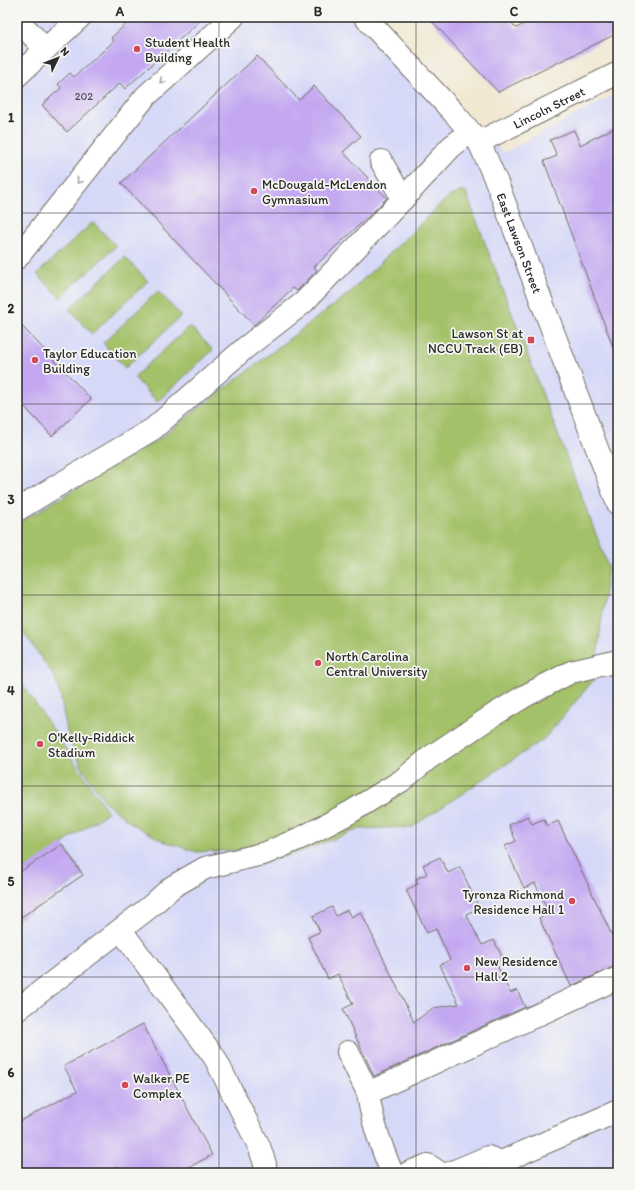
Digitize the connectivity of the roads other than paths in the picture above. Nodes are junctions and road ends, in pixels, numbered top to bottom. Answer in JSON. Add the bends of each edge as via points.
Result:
{"nodes":[{"id":1,"x":80,"y":17,"type":"edge"},
{"id":2,"x":232,"y":17,"type":"edge"},
{"id":3,"x":365,"y":17,"type":"edge"},
{"id":4,"x":17,"y":19,"type":"edge"},
{"id":5,"x":46,"y":49,"type":"junction"},
{"id":6,"x":618,"y":73,"type":"edge"},
{"id":7,"x":17,"y":76,"type":"edge"},
{"id":8,"x":474,"y":137,"type":"junction"},
{"id":9,"x":381,"y":161,"type":"dead end"},
{"id":10,"x":403,"y":199,"type":"junction"},
{"id":11,"x":17,"y":258,"type":"edge"},
{"id":12,"x":613,"y":474,"type":"edge"},
{"id":13,"x":618,"y":504,"type":"edge"},
{"id":14,"x":17,"y":510,"type":"edge"},
{"id":15,"x":618,"y":661,"type":"edge"},
{"id":16,"x":121,"y":930,"type":"junction"},
{"id":17,"x":618,"y":978,"type":"edge"},
{"id":18,"x":17,"y":1010,"type":"edge"},
{"id":19,"x":348,"y":1052,"type":"dead end"},
{"id":20,"x":368,"y":1093,"type":"junction"},
{"id":21,"x":618,"y":1110,"type":"edge"},
{"id":22,"x":265,"y":1173,"type":"edge"},
{"id":23,"x":392,"y":1173,"type":"edge"},
{"id":24,"x":408,"y":1173,"type":"edge"},
{"id":25,"x":440,"y":1173,"type":"edge"},
{"id":26,"x":450,"y":1173,"type":"edge"}],
"edges":[{"from":1,"to":5,"type":"street"},
{"from":2,"to":11,"type":"street","one_way":true,"via":[[145,97]]},
{"from":3,"to":8,"type":"street","name":"East Lawson Street"},
{"from":4,"to":5,"type":"street"},
{"from":5,"to":7,"type":"street"},
{"from":6,"to":8,"type":"street","name":"Lincoln Street"},
{"from":8,"to":10,"type":"street","name":"Lincoln Street","via":[[451,147]]},
{"from":8,"to":12,"type":"street","name":"East Lawson Street","via":[[497,183]]},
{"from":9,"to":10,"type":"street"},
{"from":10,"to":14,"type":"street","name":"Lincoln Street","via":[[303,303],[245,348],[153,429]]},
{"from":12,"to":13,"type":"street","name":"East Lawson Street"},
{"from":15,"to":16,"type":"street","via":[[571,672],[523,698],[429,758],[401,781],[349,814],[266,853],[205,868],[172,887]]},
{"from":16,"to":18,"type":"street"},
{"from":16,"to":22,"type":"street","via":[[215,1058],[259,1146]]},
{"from":17,"to":20,"type":"street"},
{"from":19,"to":20,"type":"street"},
{"from":20,"to":23,"type":"street","via":[[377,1134]]},
{"from":21,"to":26,"type":"street","via":[[501,1162],[488,1157]]},
{"from":24,"to":25,"type":"street","via":[[428,1165]]}]}
